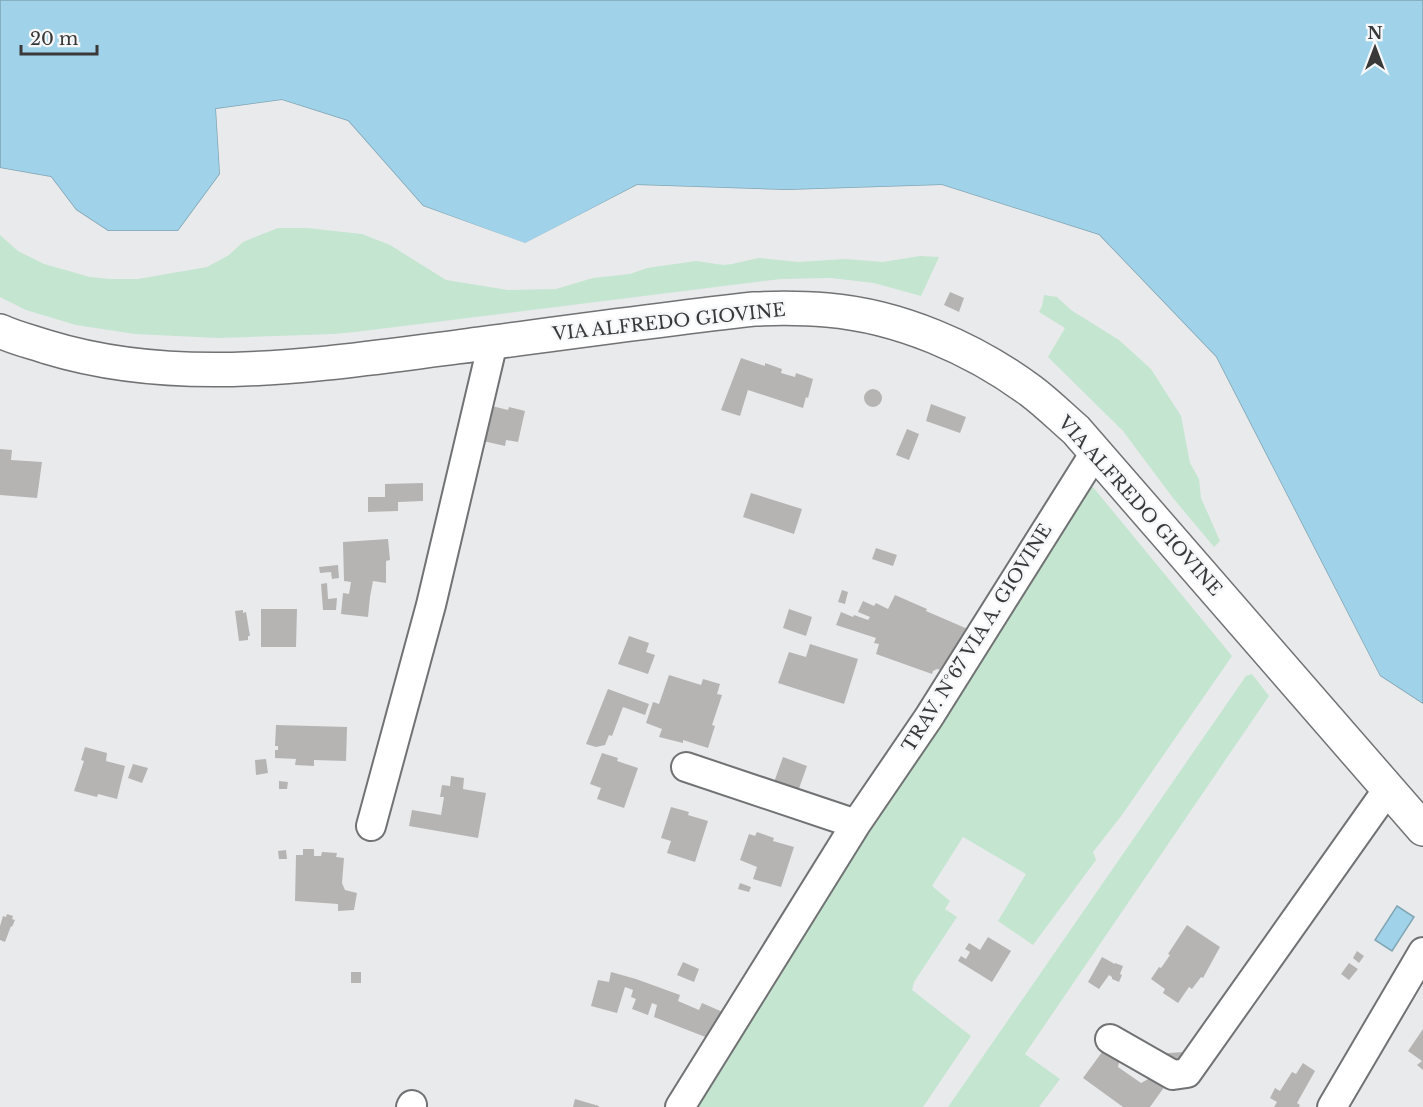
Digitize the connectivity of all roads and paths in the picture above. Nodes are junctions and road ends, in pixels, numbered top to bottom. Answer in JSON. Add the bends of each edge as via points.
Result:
{"nodes":[{"id":1,"x":0,"y":331,"type":"edge"},
{"id":2,"x":493,"y":342,"type":"junction"},
{"id":3,"x":1096,"y":451,"type":"junction"},
{"id":4,"x":686,"y":767,"type":"dead end"},
{"id":5,"x":1388,"y":789,"type":"junction"},
{"id":6,"x":856,"y":824,"type":"junction"},
{"id":7,"x":371,"y":826,"type":"dead end"},
{"id":8,"x":1423,"y":829,"type":"edge"},
{"id":9,"x":1423,"y":952,"type":"edge"},
{"id":10,"x":1110,"y":1038,"type":"dead end"},
{"id":11,"x":681,"y":1107,"type":"edge"},
{"id":12,"x":1332,"y":1107,"type":"edge"}],
"edges":[{"from":1,"to":2,"type":"main road","name":"VIA ALFREDO GIOVINE","via":[[76,356],[159,369],[209,371],[351,360]]},
{"from":2,"to":3,"type":"main road","name":"VIA ALFREDO GIOVINE","via":[[754,309],[798,308],[861,315],[955,345],[992,365],[1031,391]]},
{"from":2,"to":7,"type":"street","via":[[431,605]]},
{"from":3,"to":5,"type":"main road","name":"VIA ALFREDO GIOVINE"},
{"from":3,"to":6,"type":"street","name":"TRAV. N°67 VIA A. GIOVINE","via":[[929,717]]},
{"from":4,"to":6,"type":"street"},
{"from":5,"to":8,"type":"main road","name":"VIA ALFREDO GIOVINE"},
{"from":5,"to":10,"type":"street","via":[[1187,1073],[1173,1075]]},
{"from":6,"to":11,"type":"street","name":"TRAV. N°67 VIA A. GIOVINE"},
{"from":9,"to":12,"type":"street"}]}
